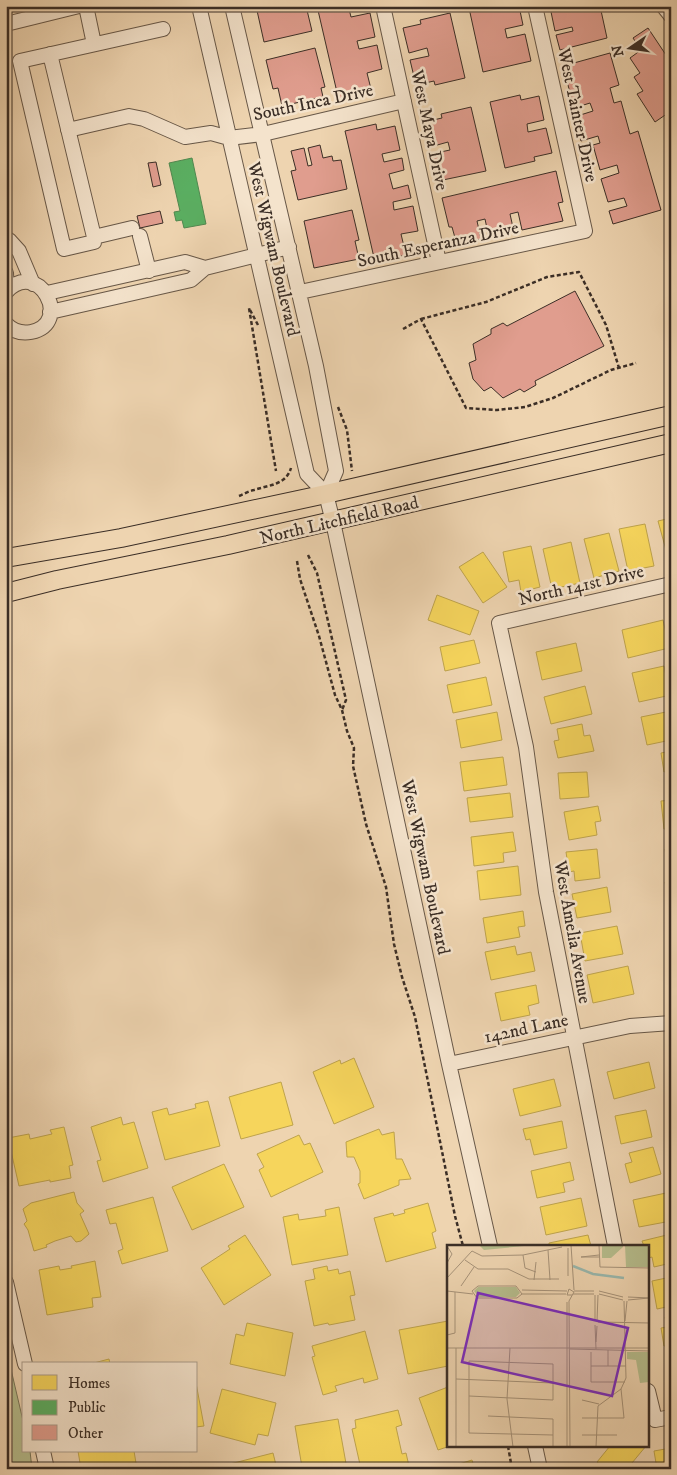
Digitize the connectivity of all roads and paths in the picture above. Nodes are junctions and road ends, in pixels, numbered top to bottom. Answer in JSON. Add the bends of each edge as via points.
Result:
{"nodes":[{"id":1,"x":79,"y":6,"type":"edge"},
{"id":2,"x":86,"y":6,"type":"edge"},
{"id":3,"x":199,"y":6,"type":"edge"},
{"id":4,"x":232,"y":6,"type":"edge"},
{"id":5,"x":383,"y":6,"type":"edge"},
{"id":6,"x":535,"y":6,"type":"edge"},
{"id":7,"x":663,"y":6,"type":"edge"},
{"id":8,"x":671,"y":16,"type":"edge"},
{"id":9,"x":6,"y":24,"type":"edge"},
{"id":10,"x":163,"y":29,"type":"dead end"},
{"id":11,"x":94,"y":44,"type":"junction"},
{"id":12,"x":50,"y":54,"type":"junction"},
{"id":13,"x":404,"y":101,"type":"junction"},
{"id":14,"x":68,"y":130,"type":"junction"},
{"id":15,"x":263,"y":134,"type":"junction"},
{"id":16,"x":229,"y":138,"type":"junction"},
{"id":17,"x":585,"y":231,"type":"joint"},
{"id":18,"x":94,"y":237,"type":"junction"},
{"id":19,"x":7,"y":239,"type":"edge"},
{"id":20,"x":289,"y":247,"type":"junction"},
{"id":21,"x":256,"y":255,"type":"junction"},
{"id":22,"x":439,"y":262,"type":"junction"},
{"id":23,"x":206,"y":268,"type":"junction"},
{"id":24,"x":149,"y":270,"type":"junction"},
{"id":25,"x":6,"y":273,"type":"edge"},
{"id":26,"x":33,"y":284,"type":"junction"},
{"id":27,"x":7,"y":291,"type":"edge"},
{"id":28,"x":300,"y":292,"type":"junction"},
{"id":29,"x":46,"y":293,"type":"junction"},
{"id":30,"x":50,"y":312,"type":"junction"},
{"id":31,"x":421,"y":319,"type":"junction"},
{"id":32,"x":6,"y":324,"type":"edge"},
{"id":33,"x":259,"y":327,"type":"dead end"},
{"id":34,"x":403,"y":329,"type":"dead end"},
{"id":35,"x":636,"y":363,"type":"dead end"},
{"id":36,"x":619,"y":368,"type":"junction"},
{"id":37,"x":671,"y":415,"type":"edge"},
{"id":38,"x":671,"y":443,"type":"edge"},
{"id":39,"x":292,"y":464,"type":"dead end"},
{"id":40,"x":276,"y":471,"type":"dead end"},
{"id":41,"x":326,"y":494,"type":"junction"},
{"id":42,"x":236,"y":497,"type":"dead end"},
{"id":43,"x":332,"y":522,"type":"junction"},
{"id":44,"x":308,"y":556,"type":"dead end"},
{"id":45,"x":6,"y":558,"type":"edge"},
{"id":46,"x":297,"y":561,"type":"dead end"},
{"id":47,"x":671,"y":584,"type":"edge"},
{"id":48,"x":6,"y":593,"type":"edge"},
{"id":49,"x":499,"y":623,"type":"joint"},
{"id":50,"x":342,"y":710,"type":"junction"},
{"id":51,"x":671,"y":1023,"type":"edge"},
{"id":52,"x":573,"y":1037,"type":"junction"},
{"id":53,"x":449,"y":1064,"type":"junction"},
{"id":54,"x":463,"y":1245,"type":"edge"},
{"id":55,"x":490,"y":1245,"type":"edge"},
{"id":56,"x":615,"y":1245,"type":"edge"},
{"id":57,"x":6,"y":1282,"type":"edge"},
{"id":58,"x":24,"y":1362,"type":"edge"},
{"id":59,"x":650,"y":1399,"type":"edge"},
{"id":60,"x":671,"y":1416,"type":"edge"},
{"id":61,"x":508,"y":1448,"type":"edge"},
{"id":62,"x":535,"y":1448,"type":"edge"},
{"id":63,"x":43,"y":1452,"type":"edge"},
{"id":64,"x":47,"y":1469,"type":"edge"},
{"id":65,"x":512,"y":1469,"type":"edge"},
{"id":66,"x":540,"y":1469,"type":"edge"}],
"edges":[{"from":1,"to":9,"type":"street"},
{"from":2,"to":11,"type":"street"},
{"from":3,"to":16,"type":"street","name":"West Wigwam Boulevard"},
{"from":4,"to":15,"type":"street","name":"West Wigwam Boulevard"},
{"from":5,"to":13,"type":"street","name":"West Maya Drive"},
{"from":6,"to":17,"type":"street","name":"West Tainter Drive"},
{"from":7,"to":8,"type":"street"},
{"from":10,"to":11,"type":"street"},
{"from":11,"to":12,"type":"street"},
{"from":12,"to":14,"type":"street"},
{"from":12,"to":18,"type":"street","via":[[20,61],[64,249],[94,242]]},
{"from":13,"to":15,"type":"street","name":"South Inca Drive"},
{"from":13,"to":22,"type":"street","name":"West Maya Drive"},
{"from":14,"to":16,"type":"street","name":"South Inca Drive","via":[[130,116],[144,118],[185,138],[211,133]]},
{"from":14,"to":18,"type":"street"},
{"from":15,"to":16,"type":"street","name":"South Inca Drive"},
{"from":15,"to":20,"type":"street","name":"West Wigwam Boulevard"},
{"from":16,"to":21,"type":"street","name":"West Wigwam Boulevard"},
{"from":17,"to":22,"type":"street","name":"South Esperanza Drive"},
{"from":18,"to":24,"type":"street","via":[[136,232]]},
{"from":19,"to":26,"type":"street","via":[[19,251]]},
{"from":20,"to":21,"type":"street"},
{"from":20,"to":28,"type":"street","name":"West Wigwam Boulevard"},
{"from":21,"to":23,"type":"street"},
{"from":21,"to":41,"type":"street","name":"West Wigwam Boulevard","via":[[307,474]]},
{"from":22,"to":28,"type":"street","name":"South Esperanza Drive"},
{"from":23,"to":24,"type":"street","via":[[185,262]]},
{"from":23,"to":30,"type":"street","via":[[191,280]]},
{"from":24,"to":29,"type":"street"},
{"from":25,"to":27,"type":"street"},
{"from":26,"to":27,"type":"street","via":[[20,283]]},
{"from":26,"to":29,"type":"street"},
{"from":28,"to":41,"type":"street","name":"West Wigwam Boulevard","via":[[336,471]]},
{"from":29,"to":30,"type":"street"},
{"from":30,"to":32,"type":"street","via":[[42,326],[30,332],[13,330]]},
{"from":31,"to":34,"type":"path"},
{"from":31,"to":36,"type":"path","via":[[466,408],[497,410],[525,407]]},
{"from":31,"to":36,"type":"path","via":[[486,302],[547,277],[579,272],[606,325]]},
{"from":33,"to":40,"type":"path","via":[[249,308]]},
{"from":35,"to":36,"type":"path"},
{"from":37,"to":41,"type":"main road","name":"North Litchfield Road"},
{"from":38,"to":43,"type":"main road","name":"North Litchfield Road"},
{"from":39,"to":42,"type":"path","via":[[291,471],[280,483]]},
{"from":41,"to":43,"type":"street","name":"West Wigwam Boulevard"},
{"from":41,"to":45,"type":"main road","name":"North Litchfield Road","via":[[112,540]]},
{"from":43,"to":48,"type":"main road","name":"North Litchfield Road"},
{"from":43,"to":53,"type":"street","name":"West Wigwam Boulevard"},
{"from":44,"to":50,"type":"path","via":[[317,573],[346,700]]},
{"from":46,"to":50,"type":"path"},
{"from":47,"to":49,"type":"street","name":"North 141st Drive"},
{"from":49,"to":52,"type":"street","name":"West Amelia Avenue","via":[[526,747],[546,892]]},
{"from":50,"to":54,"type":"path","via":[[354,748],[353,766],[366,824],[386,887],[394,944],[415,1018]]},
{"from":51,"to":52,"type":"street","name":"142nd Lane","via":[[630,1026]]},
{"from":52,"to":53,"type":"street","name":"142nd Lane"},
{"from":52,"to":56,"type":"street","name":"West Amelia Avenue"},
{"from":53,"to":55,"type":"street","name":"West Wigwam Boulevard"},
{"from":57,"to":58,"type":"street"},
{"from":59,"to":60,"type":"street","via":[[655,1420]]},
{"from":61,"to":65,"type":"path"},
{"from":62,"to":66,"type":"street"},
{"from":63,"to":64,"type":"street"}]}
